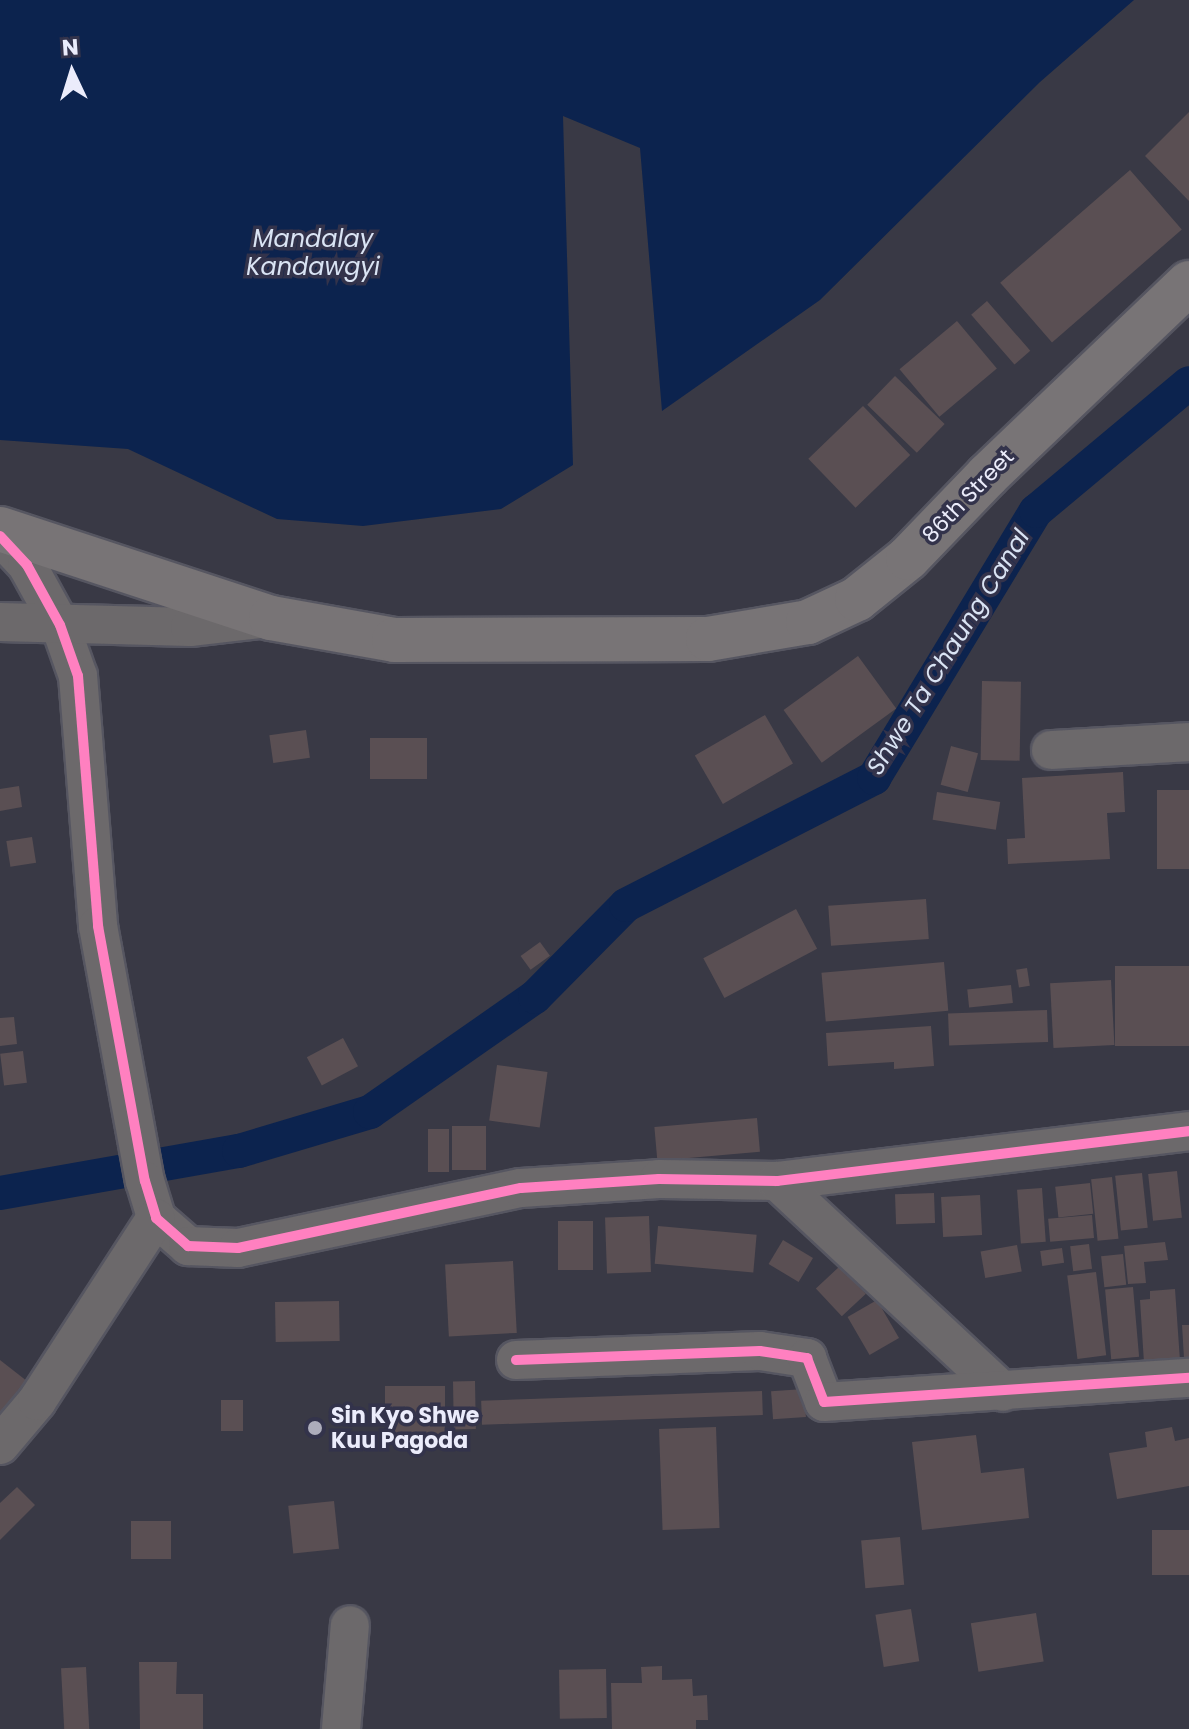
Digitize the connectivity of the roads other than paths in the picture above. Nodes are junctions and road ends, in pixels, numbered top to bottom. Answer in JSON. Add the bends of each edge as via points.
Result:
{"nodes":[{"id":1,"x":1189,"y":283,"type":"edge"},
{"id":2,"x":0,"y":529,"type":"edge"},
{"id":3,"x":0,"y":536,"type":"edge"},
{"id":4,"x":271,"y":618,"type":"junction"},
{"id":5,"x":0,"y":622,"type":"edge"},
{"id":6,"x":60,"y":625,"type":"junction"},
{"id":7,"x":1189,"y":742,"type":"edge"},
{"id":8,"x":1051,"y":750,"type":"dead end"},
{"id":9,"x":1189,"y":1131,"type":"edge"},
{"id":10,"x":777,"y":1181,"type":"junction"},
{"id":11,"x":156,"y":1218,"type":"junction"},
{"id":12,"x":516,"y":1360,"type":"dead end"},
{"id":13,"x":1189,"y":1378,"type":"edge"},
{"id":14,"x":1003,"y":1392,"type":"junction"},
{"id":15,"x":0,"y":1445,"type":"edge"},
{"id":16,"x":350,"y":1625,"type":"dead end"},
{"id":17,"x":341,"y":1729,"type":"edge"}],
"edges":[{"from":1,"to":4,"type":"main road","name":"86th Street","via":[[908,558],[857,599],[808,622],[708,639],[394,640]]},
{"from":2,"to":4,"type":"main road","name":"86th Street"},
{"from":3,"to":6,"type":"street","via":[[27,565]]},
{"from":4,"to":6,"type":"street","via":[[190,627]]},
{"from":5,"to":6,"type":"street"},
{"from":6,"to":11,"type":"street","via":[[78,676],[98,926]]},
{"from":7,"to":8,"type":"street"},
{"from":9,"to":10,"type":"street"},
{"from":10,"to":11,"type":"street","via":[[659,1179],[521,1188],[238,1248],[188,1246]]},
{"from":10,"to":14,"type":"street"},
{"from":11,"to":15,"type":"street","via":[[37,1401]]},
{"from":12,"to":14,"type":"street","via":[[760,1351],[807,1358],[824,1402]]},
{"from":13,"to":14,"type":"street"},
{"from":16,"to":17,"type":"street"}]}
